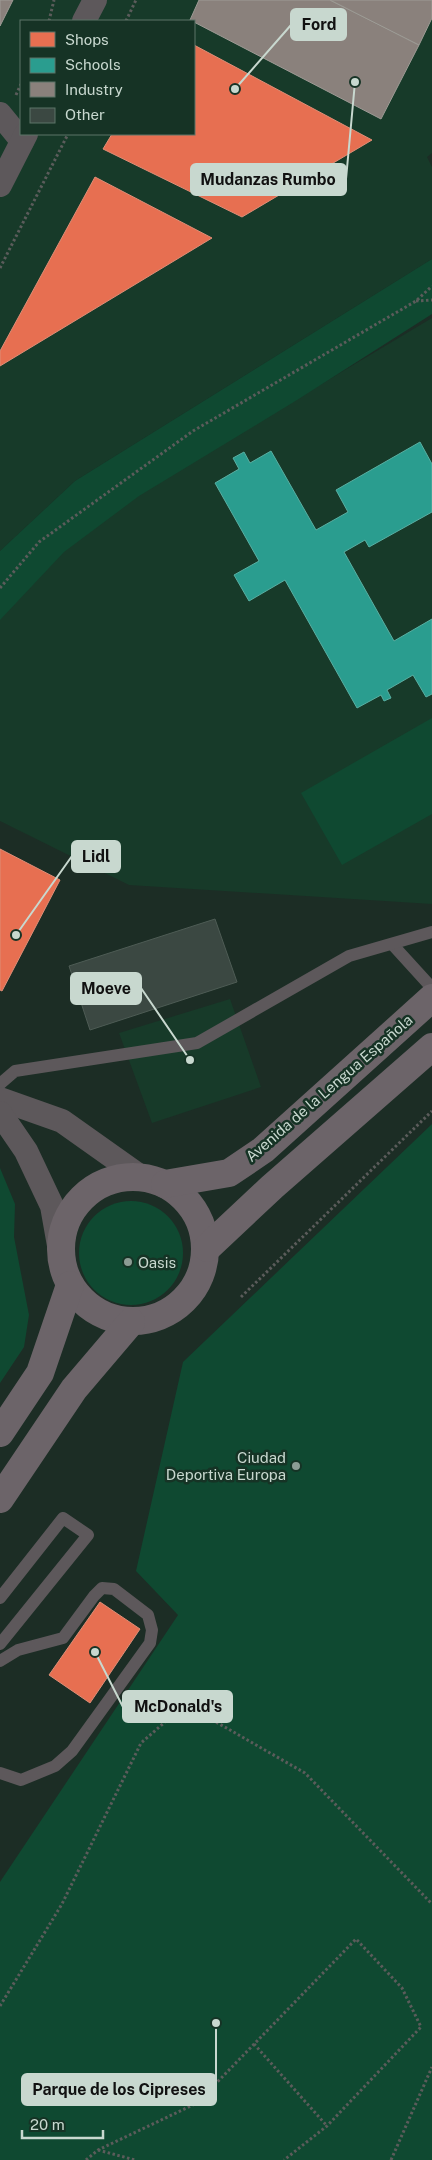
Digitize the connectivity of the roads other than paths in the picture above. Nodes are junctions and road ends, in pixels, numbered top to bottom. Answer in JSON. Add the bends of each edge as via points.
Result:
{"nodes":[{"id":1,"x":95,"y":0,"type":"edge"},
{"id":2,"x":85,"y":20,"type":"edge"},
{"id":3,"x":0,"y":114,"type":"edge"},
{"id":4,"x":20,"y":134,"type":"edge"},
{"id":5,"x":24,"y":138,"type":"edge"},
{"id":6,"x":0,"y":185,"type":"edge"},
{"id":7,"x":432,"y":932,"type":"edge"},
{"id":8,"x":392,"y":944,"type":"junction"},
{"id":9,"x":432,"y":988,"type":"edge"},
{"id":10,"x":432,"y":998,"type":"edge"},
{"id":11,"x":432,"y":1047,"type":"edge"},
{"id":12,"x":0,"y":1084,"type":"edge"},
{"id":13,"x":0,"y":1099,"type":"edge"},
{"id":14,"x":0,"y":1113,"type":"edge"},
{"id":15,"x":153,"y":1180,"type":"junction"},
{"id":16,"x":207,"y":1248,"type":"junction"},
{"id":17,"x":61,"y":1257,"type":"junction"},
{"id":18,"x":70,"y":1285,"type":"junction"},
{"id":19,"x":131,"y":1322,"type":"junction"},
{"id":20,"x":0,"y":1433,"type":"edge"},
{"id":21,"x":0,"y":1499,"type":"edge"},
{"id":22,"x":0,"y":1598,"type":"edge"},
{"id":23,"x":0,"y":1644,"type":"edge"},
{"id":24,"x":0,"y":1661,"type":"edge"},
{"id":25,"x":0,"y":1772,"type":"edge"}],
"edges":[{"from":1,"to":2,"type":"street"},
{"from":3,"to":4,"type":"street"},
{"from":5,"to":6,"type":"street"},
{"from":7,"to":8,"type":"lane"},
{"from":8,"to":9,"type":"lane"},
{"from":8,"to":12,"type":"lane","via":[[349,956],[197,1043],[15,1071]]},
{"from":10,"to":15,"type":"highway","name":"Avenida de la Lengua Española","via":[[262,1150],[229,1173]]},
{"from":11,"to":16,"type":"highway"},
{"from":13,"to":15,"type":"street","via":[[62,1121]]},
{"from":14,"to":17,"type":"street","via":[[26,1151],[52,1206]]},
{"from":15,"to":16,"type":"highway","via":[[185,1198],[202,1223]]},
{"from":15,"to":17,"type":"highway","via":[[116,1179],[91,1190],[74,1208],[63,1232]]},
{"from":16,"to":19,"type":"highway","via":[[204,1270],[192,1292],[171,1311],[148,1320]]},
{"from":17,"to":18,"type":"highway"},
{"from":18,"to":19,"type":"highway","via":[[86,1304],[106,1317]]},
{"from":18,"to":20,"type":"highway","via":[[40,1373]]},
{"from":19,"to":21,"type":"highway","via":[[74,1389]]},
{"from":22,"to":23,"type":"lane","via":[[64,1518],[88,1535]]},
{"from":24,"to":25,"type":"lane","via":[[18,1650],[63,1638],[102,1588],[114,1589],[148,1615],[152,1630],[150,1643],[72,1752],[55,1766],[21,1780]]}]}
